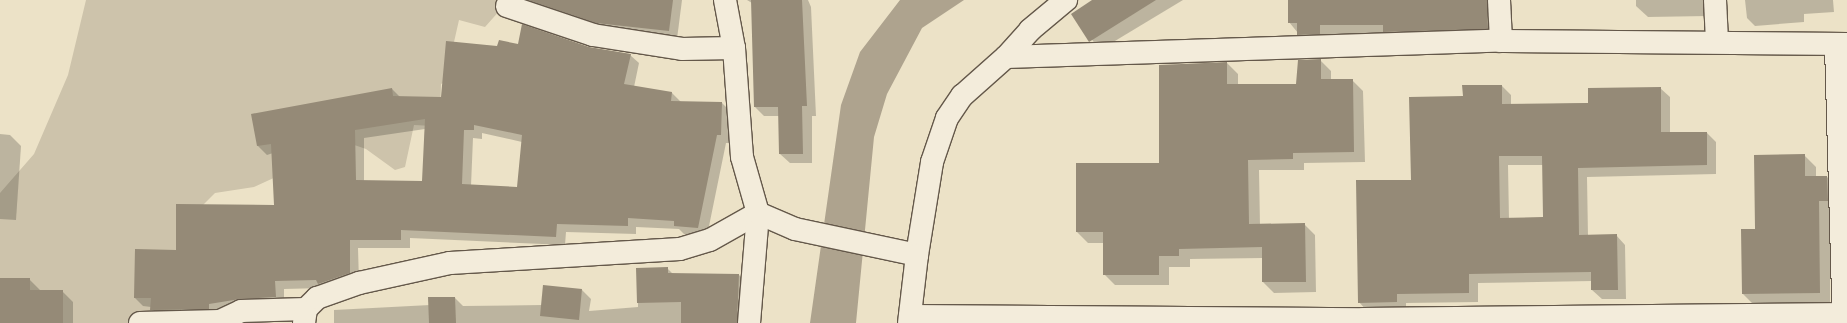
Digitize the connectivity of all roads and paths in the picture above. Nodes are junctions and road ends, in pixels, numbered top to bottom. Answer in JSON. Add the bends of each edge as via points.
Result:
{"nodes":[{"id":1,"x":725,"y":0,"type":"edge"},
{"id":2,"x":1066,"y":0,"type":"edge"},
{"id":3,"x":1500,"y":0,"type":"edge"},
{"id":4,"x":1715,"y":0,"type":"edge"},
{"id":5,"x":507,"y":6,"type":"dead end"},
{"id":6,"x":1501,"y":41,"type":"junction"},
{"id":7,"x":1717,"y":41,"type":"junction"},
{"id":8,"x":1842,"y":44,"type":"edge"},
{"id":9,"x":734,"y":48,"type":"junction"},
{"id":10,"x":1006,"y":57,"type":"junction"},
{"id":11,"x":758,"y":213,"type":"junction"},
{"id":12,"x":917,"y":255,"type":"junction"},
{"id":13,"x":305,"y":316,"type":"edge"},
{"id":14,"x":1845,"y":317,"type":"edge"},
{"id":15,"x":909,"y":319,"type":"edge"},
{"id":16,"x":140,"y":323,"type":"edge"},
{"id":17,"x":749,"y":323,"type":"edge"}],
"edges":[{"from":1,"to":9,"type":"street"},
{"from":2,"to":10,"type":"street","via":[[1030,30]]},
{"from":3,"to":6,"type":"street"},
{"from":4,"to":7,"type":"street"},
{"from":5,"to":9,"type":"street","via":[[593,35],[682,49]]},
{"from":6,"to":7,"type":"street"},
{"from":6,"to":10,"type":"street"},
{"from":7,"to":8,"type":"street"},
{"from":8,"to":14,"type":"street"},
{"from":9,"to":11,"type":"street","via":[[742,157]]},
{"from":10,"to":12,"type":"street","via":[[962,96],[947,118],[932,162]]},
{"from":11,"to":12,"type":"street","via":[[795,229]]},
{"from":11,"to":13,"type":"street","via":[[710,240],[680,249],[450,263],[359,283],[317,298]]},
{"from":11,"to":17,"type":"street"},
{"from":12,"to":15,"type":"street"},
{"from":13,"to":16,"type":"street","via":[[241,311],[220,321]]},
{"from":14,"to":15,"type":"street"}]}
